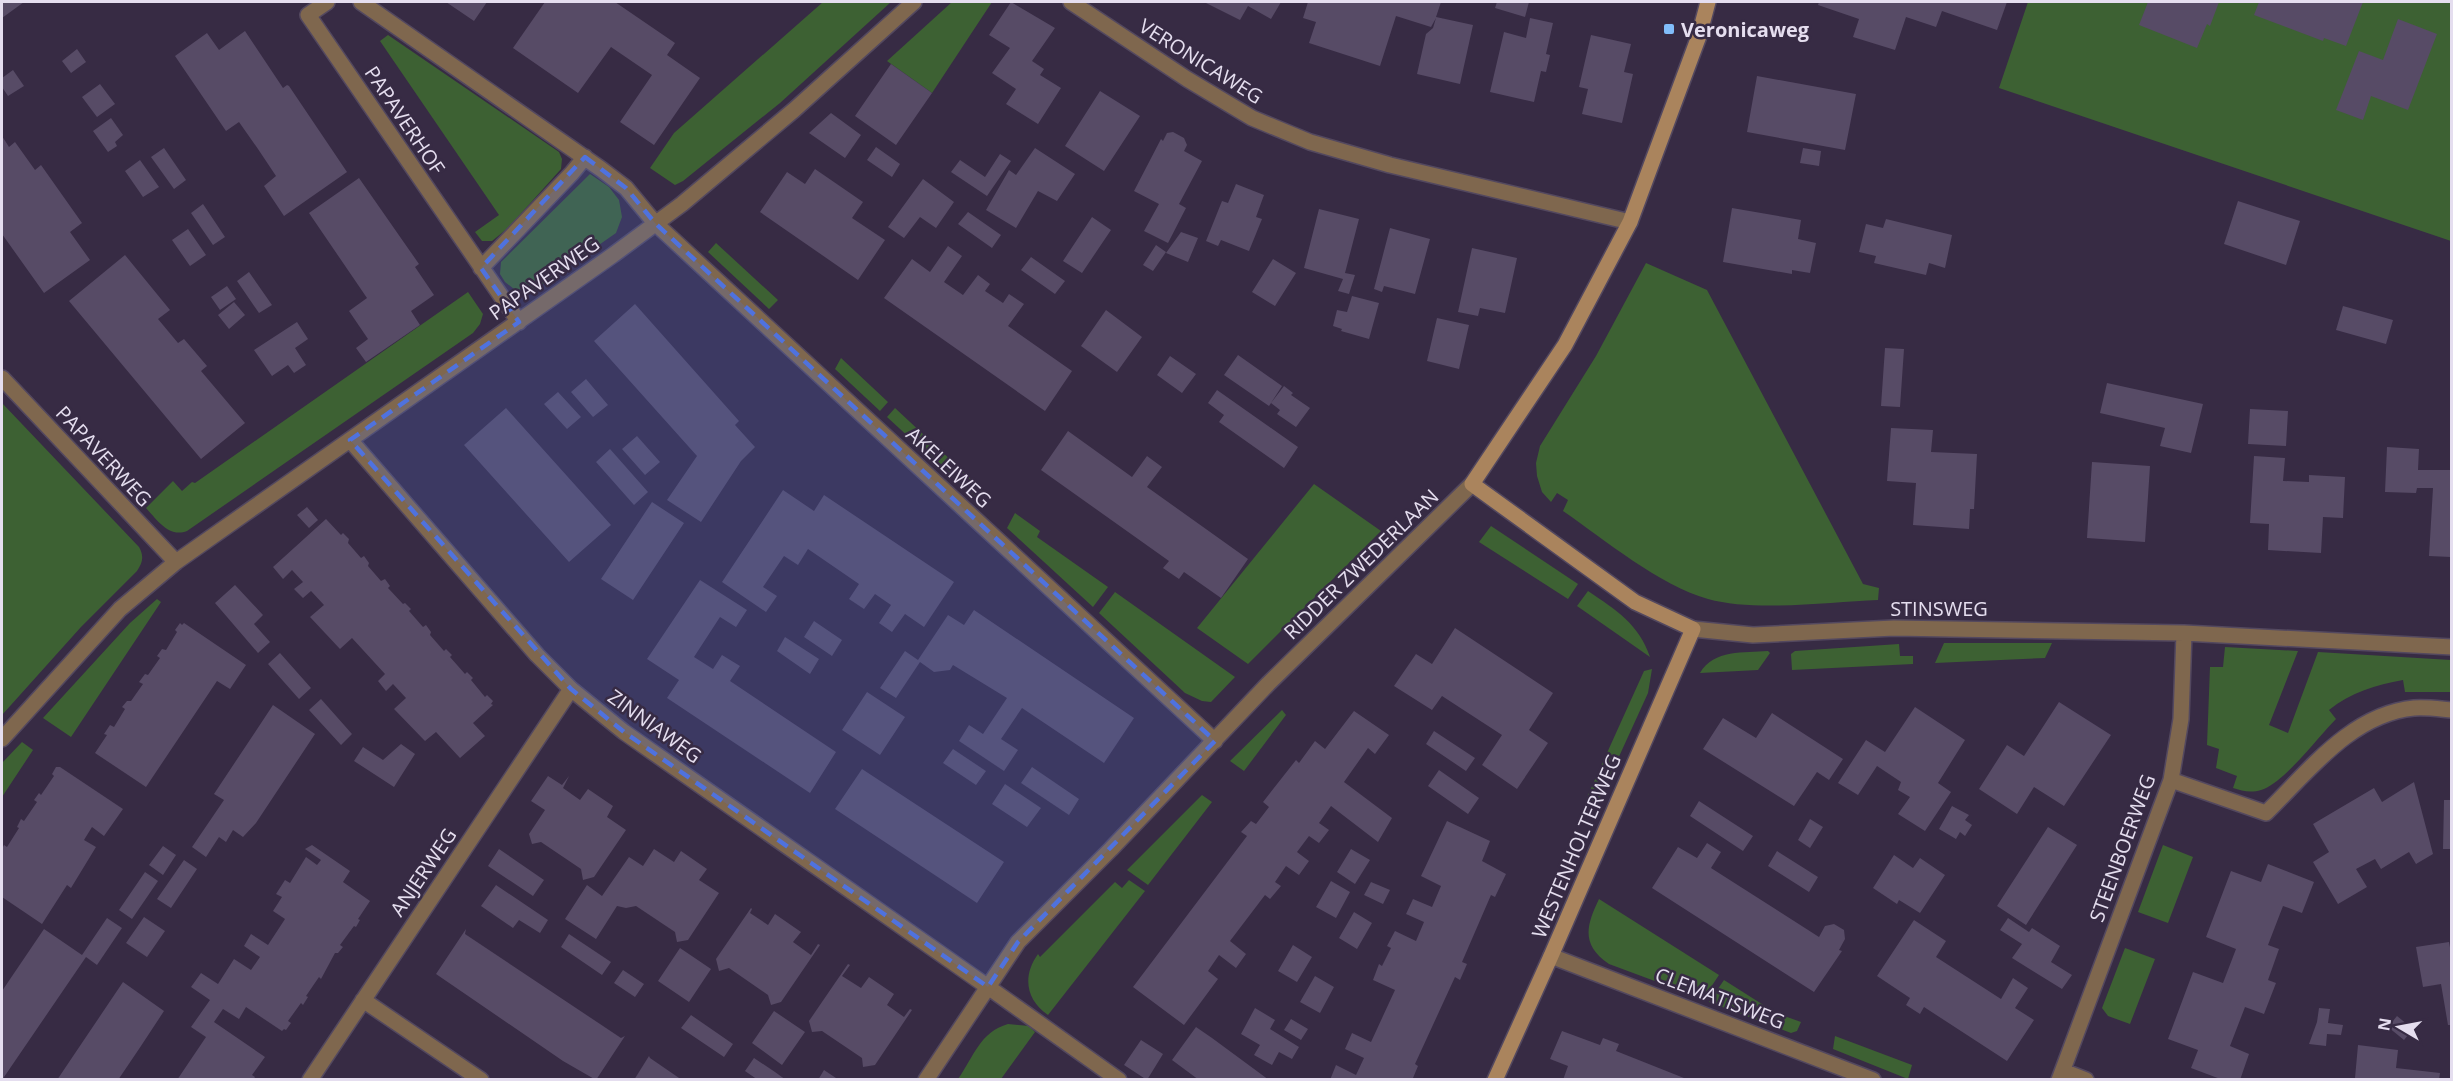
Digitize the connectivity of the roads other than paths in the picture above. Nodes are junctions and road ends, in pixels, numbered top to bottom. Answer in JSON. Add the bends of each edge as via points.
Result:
{"nodes":[{"id":1,"x":327,"y":2,"type":"edge"},
{"id":2,"x":361,"y":2,"type":"edge"},
{"id":3,"x":914,"y":2,"type":"edge"},
{"id":4,"x":1071,"y":2,"type":"edge"},
{"id":5,"x":1708,"y":2,"type":"edge"},
{"id":6,"x":585,"y":157,"type":"junction"},
{"id":7,"x":1630,"y":222,"type":"junction"},
{"id":8,"x":655,"y":223,"type":"junction"},
{"id":9,"x":481,"y":268,"type":"junction"},
{"id":10,"x":519,"y":322,"type":"junction"},
{"id":11,"x":2,"y":378,"type":"edge"},
{"id":12,"x":350,"y":440,"type":"junction"},
{"id":13,"x":1472,"y":484,"type":"junction"},
{"id":14,"x":176,"y":562,"type":"junction"},
{"id":15,"x":1693,"y":629,"type":"junction"},
{"id":16,"x":2184,"y":633,"type":"junction"},
{"id":17,"x":2451,"y":647,"type":"edge"},
{"id":18,"x":571,"y":689,"type":"junction"},
{"id":19,"x":2451,"y":710,"type":"edge"},
{"id":20,"x":2,"y":739,"type":"edge"},
{"id":21,"x":1215,"y":741,"type":"junction"},
{"id":22,"x":2171,"y":780,"type":"junction"},
{"id":23,"x":1551,"y":956,"type":"junction"},
{"id":24,"x":988,"y":987,"type":"junction"},
{"id":25,"x":363,"y":1000,"type":"junction"},
{"id":26,"x":2061,"y":1075,"type":"edge"},
{"id":27,"x":310,"y":1080,"type":"edge"},
{"id":28,"x":482,"y":1080,"type":"edge"},
{"id":29,"x":926,"y":1080,"type":"edge"},
{"id":30,"x":1119,"y":1080,"type":"edge"},
{"id":31,"x":1495,"y":1080,"type":"edge"},
{"id":32,"x":1873,"y":1080,"type":"edge"},
{"id":33,"x":2086,"y":1080,"type":"edge"}],
"edges":[{"from":1,"to":9,"type":"street","name":"PAPAVERHOF","via":[[308,15]]},
{"from":2,"to":6,"type":"street"},
{"from":3,"to":8,"type":"street","name":"PAPAVERWEG","via":[[794,111]]},
{"from":4,"to":7,"type":"street","name":"VERONICAWEG","via":[[1187,80],[1252,118],[1300,138],[1390,165]]},
{"from":5,"to":7,"type":"street","name":"RIDDER ZWEDERLAAN"},
{"from":6,"to":8,"type":"street","via":[[626,188]]},
{"from":6,"to":9,"type":"street"},
{"from":7,"to":13,"type":"street","name":"RIDDER ZWEDERLAAN","via":[[1565,345]]},
{"from":8,"to":10,"type":"street","name":"PAPAVERWEG"},
{"from":8,"to":21,"type":"street","name":"AKELEIWEG"},
{"from":9,"to":10,"type":"street","name":"PAPAVERHOF"},
{"from":10,"to":12,"type":"street","name":"PAPAVERWEG"},
{"from":11,"to":14,"type":"street","name":"PAPAVERWEG"},
{"from":12,"to":14,"type":"street","name":"PAPAVERWEG"},
{"from":12,"to":18,"type":"street","name":"ZINNIAWEG"},
{"from":13,"to":15,"type":"street","name":"STINSWEG","via":[[1635,602]]},
{"from":13,"to":21,"type":"street","name":"RIDDER ZWEDERLAAN"},
{"from":14,"to":20,"type":"street","name":"PAPAVERWEG","via":[[120,609]]},
{"from":15,"to":16,"type":"street","name":"STINSWEG","via":[[1753,635],[1894,628]]},
{"from":15,"to":23,"type":"street","name":"WESTENHOLTERWEG"},
{"from":16,"to":17,"type":"street","name":"STINSWEG"},
{"from":16,"to":22,"type":"street","name":"STEENBOERWEG","via":[[2181,719]]},
{"from":18,"to":24,"type":"street","name":"ZINNIAWEG","via":[[624,732]]},
{"from":18,"to":25,"type":"street","name":"ANJERWEG"},
{"from":19,"to":22,"type":"street","via":[[2414,708],[2377,717],[2347,734],[2266,813]]},
{"from":21,"to":24,"type":"street","name":"RIDDER ZWEDERLAAN","via":[[1018,942]]},
{"from":22,"to":26,"type":"street","name":"STEENBOERWEG"},
{"from":23,"to":31,"type":"street","name":"WESTENHOLTERWEG"},
{"from":23,"to":32,"type":"street","name":"CLEMATISWEG"},
{"from":24,"to":29,"type":"street","name":"RIDDER ZWEDERLAAN"},
{"from":24,"to":30,"type":"street","name":"ZINNIAWEG"},
{"from":25,"to":27,"type":"street","name":"ANJERWEG"},
{"from":25,"to":28,"type":"street"},
{"from":26,"to":33,"type":"street","name":"STEENBOERWEG"}]}
